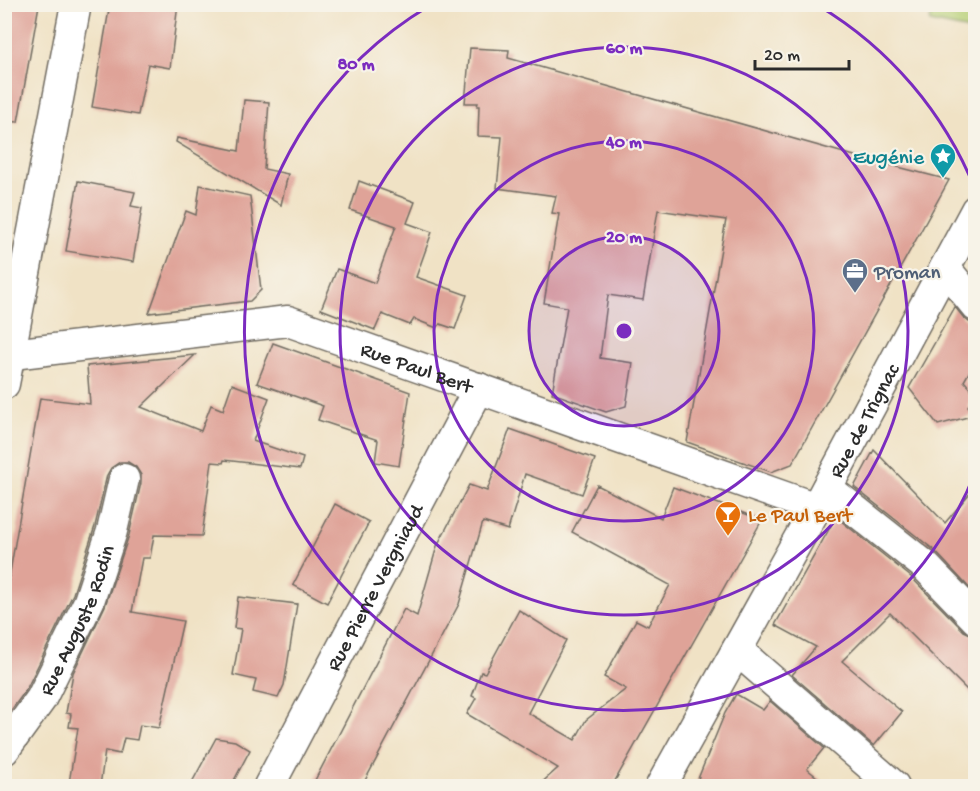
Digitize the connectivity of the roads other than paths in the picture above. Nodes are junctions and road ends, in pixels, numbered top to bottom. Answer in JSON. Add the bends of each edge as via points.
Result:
{"nodes":[{"id":1,"x":76,"y":4,"type":"edge"},
{"id":2,"x":975,"y":210,"type":"edge"},
{"id":3,"x":945,"y":268,"type":"junction"},
{"id":4,"x":975,"y":306,"type":"edge"},
{"id":5,"x":7,"y":355,"type":"edge"},
{"id":6,"x":4,"y":384,"type":"edge"},
{"id":7,"x":479,"y":388,"type":"junction"},
{"id":8,"x":124,"y":479,"type":"dead end"},
{"id":9,"x":821,"y":498,"type":"junction"},
{"id":10,"x":975,"y":619,"type":"edge"},
{"id":11,"x":737,"y":650,"type":"junction"},
{"id":12,"x":4,"y":750,"type":"edge"},
{"id":13,"x":268,"y":786,"type":"edge"},
{"id":14,"x":661,"y":786,"type":"edge"},
{"id":15,"x":894,"y":786,"type":"edge"}],
"edges":[{"from":1,"to":5,"type":"street"},
{"from":2,"to":3,"type":"street","name":"Rue de Trignac"},
{"from":3,"to":4,"type":"street"},
{"from":3,"to":9,"type":"street","name":"Rue de Trignac"},
{"from":5,"to":6,"type":"street"},
{"from":5,"to":7,"type":"street","name":"Rue Paul Bert","via":[[288,321]]},
{"from":7,"to":9,"type":"street","name":"Rue Paul Bert"},
{"from":7,"to":13,"type":"street","name":"Rue Pierre Vergniaud"},
{"from":8,"to":12,"type":"street","name":"Rue Auguste Rodin","via":[[89,601],[41,699]]},
{"from":9,"to":10,"type":"street","name":"Rue Paul Bert","via":[[923,564]]},
{"from":9,"to":11,"type":"street","name":"Rue de Trignac"},
{"from":11,"to":14,"type":"street","name":"Rue de Trignac"},
{"from":11,"to":15,"type":"street"}]}
